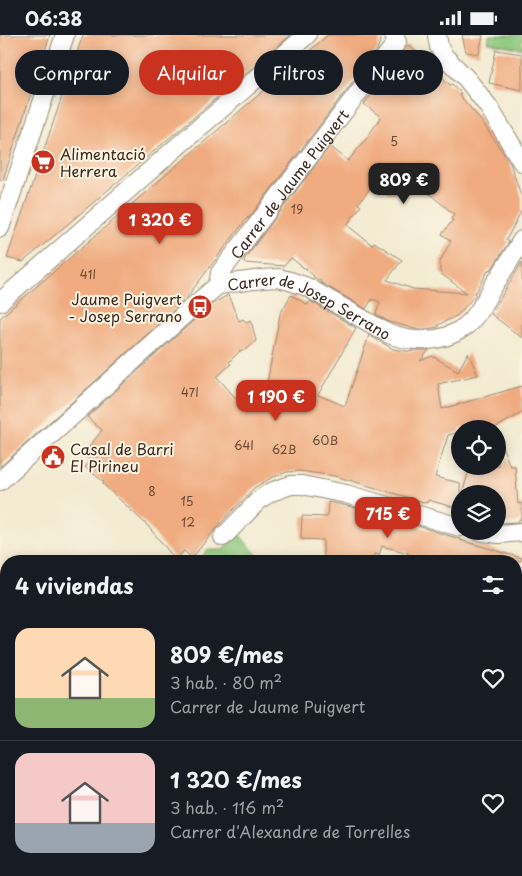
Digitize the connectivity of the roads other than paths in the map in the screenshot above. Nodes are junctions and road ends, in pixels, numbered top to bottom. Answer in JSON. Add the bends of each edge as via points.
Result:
{"nodes":[{"id":1,"x":65,"y":35,"type":"edge"},
{"id":2,"x":307,"y":35,"type":"edge"},
{"id":3,"x":394,"y":35,"type":"edge"},
{"id":4,"x":437,"y":37,"type":"edge"},
{"id":5,"x":522,"y":161,"type":"edge"},
{"id":6,"x":0,"y":228,"type":"edge"},
{"id":7,"x":522,"y":239,"type":"edge"},
{"id":8,"x":218,"y":285,"type":"junction"},
{"id":9,"x":0,"y":302,"type":"edge"},
{"id":10,"x":0,"y":481,"type":"edge"},
{"id":11,"x":451,"y":524,"type":"edge"},
{"id":12,"x":522,"y":532,"type":"edge"},
{"id":13,"x":506,"y":533,"type":"edge"},
{"id":14,"x":224,"y":537,"type":"dead end"}],
"edges":[{"from":1,"to":6,"type":"street"},
{"from":2,"to":9,"type":"street"},
{"from":3,"to":8,"type":"street","name":"Carrer de Jaume Puigvert","via":[[397,42],[220,273]]},
{"from":4,"to":5,"type":"street","via":[[444,56],[488,107]]},
{"from":7,"to":8,"type":"street","name":"Carrer de Josep Serrano","via":[[473,319],[453,334],[441,338],[399,338],[307,287],[278,278]]},
{"from":8,"to":10,"type":"street","name":"Carrer de Josep Serrano"},
{"from":11,"to":14,"type":"street","via":[[346,494],[291,485],[259,500]]},
{"from":12,"to":13,"type":"street"}]}
